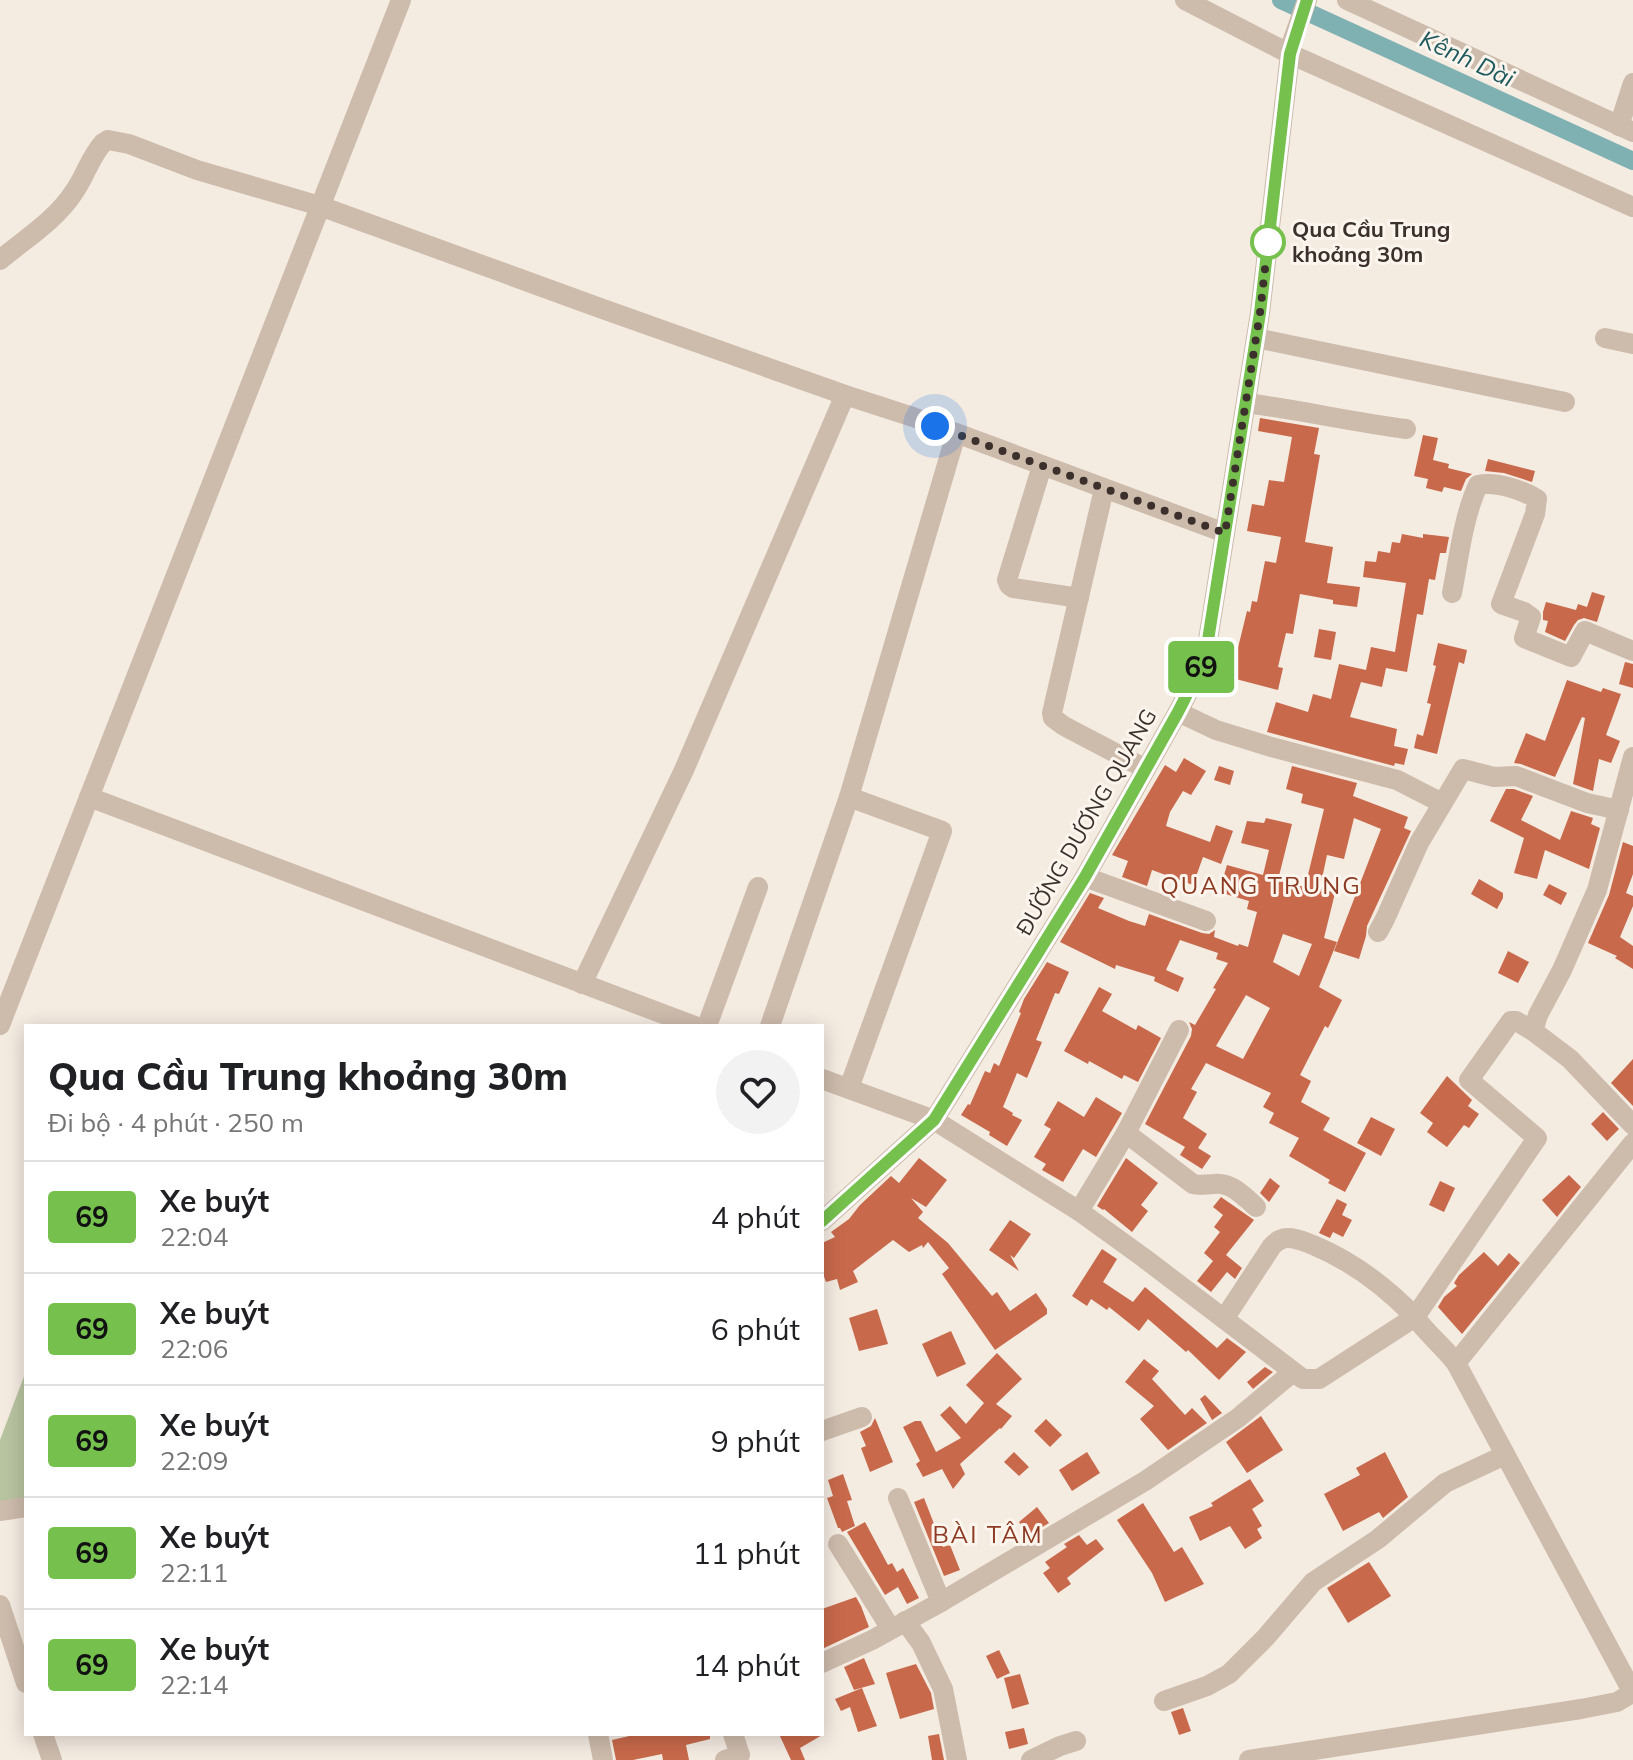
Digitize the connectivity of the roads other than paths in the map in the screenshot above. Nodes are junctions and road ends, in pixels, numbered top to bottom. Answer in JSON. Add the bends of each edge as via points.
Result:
{"nodes":[{"id":1,"x":401,"y":0,"type":"edge"},
{"id":2,"x":1185,"y":0,"type":"edge"},
{"id":3,"x":1307,"y":0,"type":"edge"},
{"id":4,"x":1352,"y":1,"type":"edge"},
{"id":5,"x":1290,"y":50,"type":"junction"},
{"id":6,"x":1633,"y":83,"type":"edge"},
{"id":7,"x":1626,"y":129,"type":"edge"},
{"id":8,"x":320,"y":206,"type":"junction"},
{"id":9,"x":1633,"y":207,"type":"edge"},
{"id":10,"x":0,"y":260,"type":"edge"},
{"id":11,"x":1256,"y":338,"type":"junction"},
{"id":12,"x":1605,"y":338,"type":"dead end"},
{"id":13,"x":1633,"y":344,"type":"edge"},
{"id":14,"x":845,"y":395,"type":"junction"},
{"id":15,"x":1565,"y":402,"type":"dead end"},
{"id":16,"x":1246,"y":403,"type":"junction"},
{"id":17,"x":1406,"y":429,"type":"dead end"},
{"id":18,"x":956,"y":434,"type":"junction"},
{"id":19,"x":1042,"y":466,"type":"junction"},
{"id":20,"x":1104,"y":489,"type":"junction"},
{"id":21,"x":1225,"y":533,"type":"junction"},
{"id":22,"x":1452,"y":593,"type":"dead end"},
{"id":23,"x":1079,"y":598,"type":"junction"},
{"id":24,"x":1633,"y":651,"type":"edge"},
{"id":25,"x":1178,"y":712,"type":"junction"},
{"id":26,"x":1633,"y":757,"type":"edge"},
{"id":27,"x":1146,"y":769,"type":"junction"},
{"id":28,"x":89,"y":797,"type":"junction"},
{"id":29,"x":849,"y":797,"type":"junction"},
{"id":30,"x":1442,"y":803,"type":"junction"},
{"id":31,"x":1619,"y":810,"type":"junction"},
{"id":32,"x":1085,"y":877,"type":"junction"},
{"id":33,"x":758,"y":887,"type":"dead end"},
{"id":34,"x":1206,"y":921,"type":"dead end"},
{"id":35,"x":1378,"y":932,"type":"dead end"},
{"id":36,"x":582,"y":984,"type":"junction"},
{"id":37,"x":690,"y":1024,"type":"edge"},
{"id":38,"x":708,"y":1024,"type":"edge"},
{"id":39,"x":771,"y":1024,"type":"edge"},
{"id":40,"x":0,"y":1025,"type":"edge"},
{"id":41,"x":1179,"y":1030,"type":"dead end"},
{"id":42,"x":1533,"y":1031,"type":"junction"},
{"id":43,"x":824,"y":1080,"type":"edge"},
{"id":44,"x":849,"y":1088,"type":"junction"},
{"id":45,"x":934,"y":1120,"type":"junction"},
{"id":46,"x":1633,"y":1125,"type":"edge"},
{"id":47,"x":1126,"y":1133,"type":"junction"},
{"id":48,"x":1633,"y":1143,"type":"edge"},
{"id":49,"x":1256,"y":1207,"type":"dead end"},
{"id":50,"x":1079,"y":1211,"type":"junction"},
{"id":51,"x":824,"y":1219,"type":"edge"},
{"id":52,"x":1415,"y":1317,"type":"junction"},
{"id":53,"x":1224,"y":1319,"type":"junction"},
{"id":54,"x":1456,"y":1363,"type":"junction"},
{"id":55,"x":1293,"y":1372,"type":"junction"},
{"id":56,"x":862,"y":1417,"type":"dead end"},
{"id":57,"x":824,"y":1430,"type":"edge"},
{"id":58,"x":1505,"y":1455,"type":"junction"},
{"id":59,"x":898,"y":1498,"type":"dead end"},
{"id":60,"x":24,"y":1507,"type":"edge"},
{"id":61,"x":0,"y":1511,"type":"edge"},
{"id":62,"x":838,"y":1544,"type":"dead end"},
{"id":63,"x":941,"y":1602,"type":"junction"},
{"id":64,"x":0,"y":1605,"type":"edge"},
{"id":65,"x":898,"y":1625,"type":"junction"},
{"id":66,"x":824,"y":1662,"type":"edge"},
{"id":67,"x":24,"y":1677,"type":"edge"},
{"id":68,"x":1633,"y":1693,"type":"edge"},
{"id":69,"x":1164,"y":1701,"type":"dead end"},
{"id":70,"x":44,"y":1736,"type":"edge"},
{"id":71,"x":598,"y":1736,"type":"edge"},
{"id":72,"x":734,"y":1736,"type":"edge"},
{"id":73,"x":1076,"y":1741,"type":"dead end"},
{"id":74,"x":52,"y":1760,"type":"edge"},
{"id":75,"x":603,"y":1760,"type":"edge"},
{"id":76,"x":725,"y":1760,"type":"edge"},
{"id":77,"x":957,"y":1760,"type":"edge"},
{"id":78,"x":1031,"y":1760,"type":"edge"},
{"id":79,"x":1249,"y":1760,"type":"edge"}],
"edges":[{"from":1,"to":8,"type":"street"},
{"from":2,"to":5,"type":"street"},
{"from":3,"to":5,"type":"street","name":"ĐƯỜNG DƯƠNG QUANG"},
{"from":4,"to":7,"type":"street"},
{"from":5,"to":9,"type":"street"},
{"from":5,"to":11,"type":"street","name":"ĐƯỜNG DƯƠNG QUANG"},
{"from":6,"to":7,"type":"street"},
{"from":8,"to":10,"type":"street","via":[[108,140],[55,216]]},
{"from":8,"to":14,"type":"street"},
{"from":8,"to":28,"type":"street"},
{"from":11,"to":15,"type":"street"},
{"from":11,"to":16,"type":"street","name":"ĐƯỜNG DƯƠNG QUANG"},
{"from":12,"to":13,"type":"street"},
{"from":14,"to":18,"type":"street"},
{"from":14,"to":36,"type":"street","via":[[684,770]]},
{"from":16,"to":17,"type":"street"},
{"from":16,"to":21,"type":"street","name":"ĐƯỜNG DƯƠNG QUANG"},
{"from":18,"to":19,"type":"street"},
{"from":18,"to":29,"type":"street"},
{"from":19,"to":20,"type":"street"},
{"from":19,"to":23,"type":"street","via":[[1007,580],[1013,588]]},
{"from":20,"to":21,"type":"street"},
{"from":20,"to":23,"type":"street"},
{"from":21,"to":25,"type":"street","name":"ĐƯỜNG DƯƠNG QUANG","via":[[1205,659]]},
{"from":22,"to":24,"type":"street","via":[[1478,485],[1528,494],[1537,499],[1535,514],[1501,604],[1531,617],[1524,638],[1547,649],[1571,657],[1585,631]]},
{"from":23,"to":27,"type":"street","via":[[1053,718]]},
{"from":25,"to":27,"type":"street","name":"ĐƯỜNG DƯƠNG QUANG"},
{"from":25,"to":30,"type":"street","via":[[1216,730],[1397,780]]},
{"from":26,"to":31,"type":"street"},
{"from":27,"to":32,"type":"street","name":"ĐƯỜNG DƯƠNG QUANG"},
{"from":28,"to":36,"type":"street"},
{"from":28,"to":40,"type":"street"},
{"from":29,"to":39,"type":"street"},
{"from":29,"to":44,"type":"street","via":[[942,831]]},
{"from":30,"to":31,"type":"street","via":[[1463,769],[1516,776]]},
{"from":30,"to":35,"type":"street"},
{"from":31,"to":42,"type":"street","via":[[1597,890]]},
{"from":32,"to":34,"type":"street"},
{"from":32,"to":45,"type":"street","name":"ĐƯỜNG DƯƠNG QUANG"},
{"from":33,"to":38,"type":"street"},
{"from":36,"to":37,"type":"street"},
{"from":41,"to":47,"type":"street"},
{"from":42,"to":46,"type":"street","via":[[1570,1059]]},
{"from":42,"to":52,"type":"street","via":[[1511,1021],[1469,1080],[1537,1138]]},
{"from":43,"to":44,"type":"street"},
{"from":44,"to":45,"type":"street"},
{"from":45,"to":50,"type":"street"},
{"from":45,"to":51,"type":"street","name":"ĐƯỜNG DƯƠNG QUANG"},
{"from":47,"to":49,"type":"street","via":[[1193,1184],[1230,1186]]},
{"from":47,"to":50,"type":"street"},
{"from":48,"to":54,"type":"street"},
{"from":50,"to":53,"type":"street"},
{"from":52,"to":53,"type":"street","via":[[1366,1274],[1291,1238],[1272,1246]]},
{"from":52,"to":54,"type":"street"},
{"from":52,"to":55,"type":"street","via":[[1319,1379],[1303,1379]]},
{"from":53,"to":55,"type":"street"},
{"from":54,"to":58,"type":"street"},
{"from":55,"to":63,"type":"street","via":[[1238,1418],[1145,1481]]},
{"from":56,"to":57,"type":"street"},
{"from":58,"to":68,"type":"street"},
{"from":58,"to":69,"type":"street","via":[[1445,1483],[1378,1539],[1313,1582],[1229,1674]]},
{"from":59,"to":63,"type":"street"},
{"from":60,"to":61,"type":"street"},
{"from":62,"to":65,"type":"street"},
{"from":63,"to":65,"type":"street"},
{"from":64,"to":67,"type":"street"},
{"from":65,"to":66,"type":"street"},
{"from":65,"to":77,"type":"street","via":[[921,1643],[943,1689]]},
{"from":68,"to":79,"type":"street","via":[[1581,1709]]},
{"from":70,"to":74,"type":"street"},
{"from":71,"to":75,"type":"street"},
{"from":72,"to":76,"type":"street","via":[[740,1755]]},
{"from":73,"to":78,"type":"street"}]}
